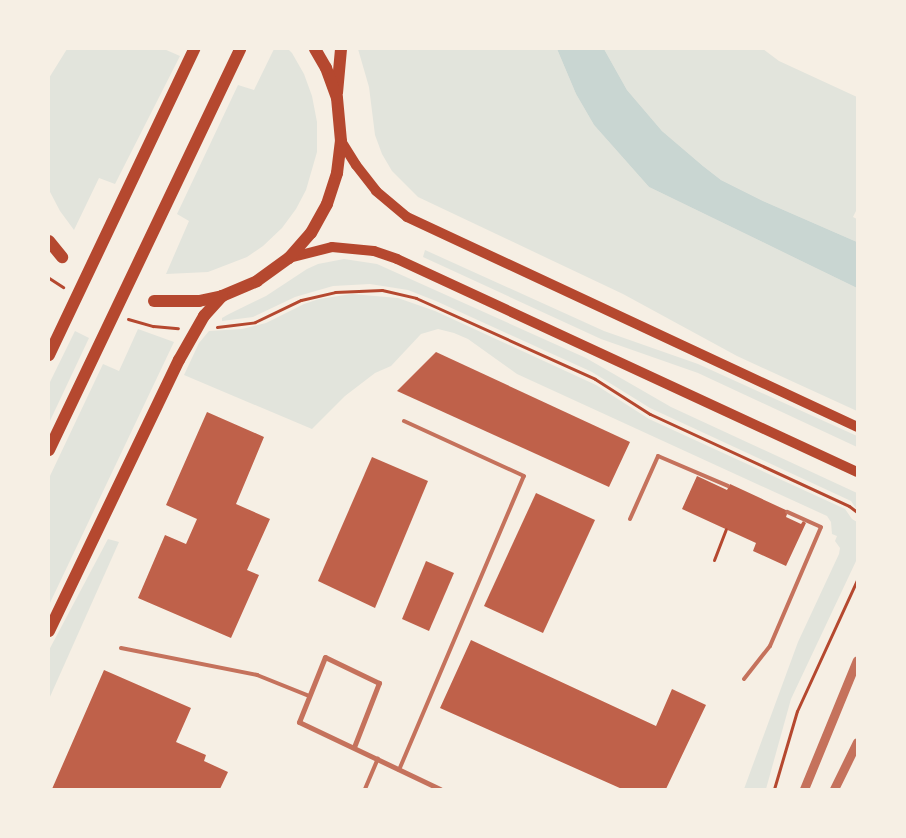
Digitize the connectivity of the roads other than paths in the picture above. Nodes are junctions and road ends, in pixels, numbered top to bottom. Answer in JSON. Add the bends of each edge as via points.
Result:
{"nodes":[{"id":1,"x":194,"y":49,"type":"edge"},
{"id":2,"x":315,"y":49,"type":"edge"},
{"id":3,"x":341,"y":49,"type":"edge"},
{"id":4,"x":240,"y":50,"type":"edge"},
{"id":5,"x":337,"y":98,"type":"junction"},
{"id":6,"x":341,"y":141,"type":"junction"},
{"id":7,"x":49,"y":241,"type":"edge"},
{"id":8,"x":62,"y":257,"type":"dead end"},
{"id":9,"x":289,"y":258,"type":"junction"},
{"id":10,"x":222,"y":296,"type":"junction"},
{"id":11,"x":154,"y":301,"type":"dead end"},
{"id":12,"x":49,"y":355,"type":"edge"},
{"id":13,"x":404,"y":421,"type":"dead end"},
{"id":14,"x":857,"y":427,"type":"edge"},
{"id":15,"x":49,"y":450,"type":"edge"},
{"id":16,"x":857,"y":472,"type":"edge"},
{"id":17,"x":728,"y":486,"type":"dead end"},
{"id":18,"x":787,"y":512,"type":"dead end"},
{"id":19,"x":630,"y":519,"type":"dead end"},
{"id":20,"x":49,"y":631,"type":"edge"},
{"id":21,"x":121,"y":648,"type":"dead end"},
{"id":22,"x":857,"y":660,"type":"edge"},
{"id":23,"x":744,"y":680,"type":"dead end"},
{"id":24,"x":310,"y":696,"type":"junction"},
{"id":25,"x":857,"y":742,"type":"edge"},
{"id":26,"x":354,"y":748,"type":"junction"},
{"id":27,"x":378,"y":759,"type":"junction"},
{"id":28,"x":400,"y":770,"type":"junction"},
{"id":29,"x":365,"y":789,"type":"edge"},
{"id":30,"x":440,"y":789,"type":"edge"},
{"id":31,"x":804,"y":789,"type":"edge"},
{"id":32,"x":834,"y":789,"type":"edge"}],
"edges":[{"from":1,"to":12,"type":"main road"},
{"from":2,"to":5,"type":"main road"},
{"from":3,"to":5,"type":"main road"},
{"from":4,"to":15,"type":"main road"},
{"from":5,"to":6,"type":"main road"},
{"from":6,"to":9,"type":"main road","via":[[337,173],[327,204],[310,233]]},
{"from":6,"to":14,"type":"main road","via":[[376,191],[407,218]]},
{"from":7,"to":8,"type":"main road"},
{"from":9,"to":10,"type":"main road","via":[[257,281]]},
{"from":9,"to":16,"type":"main road","via":[[324,248],[345,247],[374,251],[397,259]]},
{"from":10,"to":11,"type":"main road","via":[[199,301]]},
{"from":10,"to":20,"type":"main road","via":[[196,330]]},
{"from":13,"to":28,"type":"lane","via":[[524,476]]},
{"from":17,"to":19,"type":"lane","via":[[658,456]]},
{"from":18,"to":23,"type":"lane","via":[[821,527],[770,646]]},
{"from":21,"to":24,"type":"lane","via":[[258,675]]},
{"from":22,"to":31,"type":"street"},
{"from":24,"to":26,"type":"street","via":[[299,722]]},
{"from":24,"to":26,"type":"street","via":[[326,657],[379,683]]},
{"from":25,"to":32,"type":"street"},
{"from":26,"to":27,"type":"street"},
{"from":27,"to":28,"type":"street"},
{"from":27,"to":29,"type":"lane"},
{"from":28,"to":30,"type":"street"}]}
